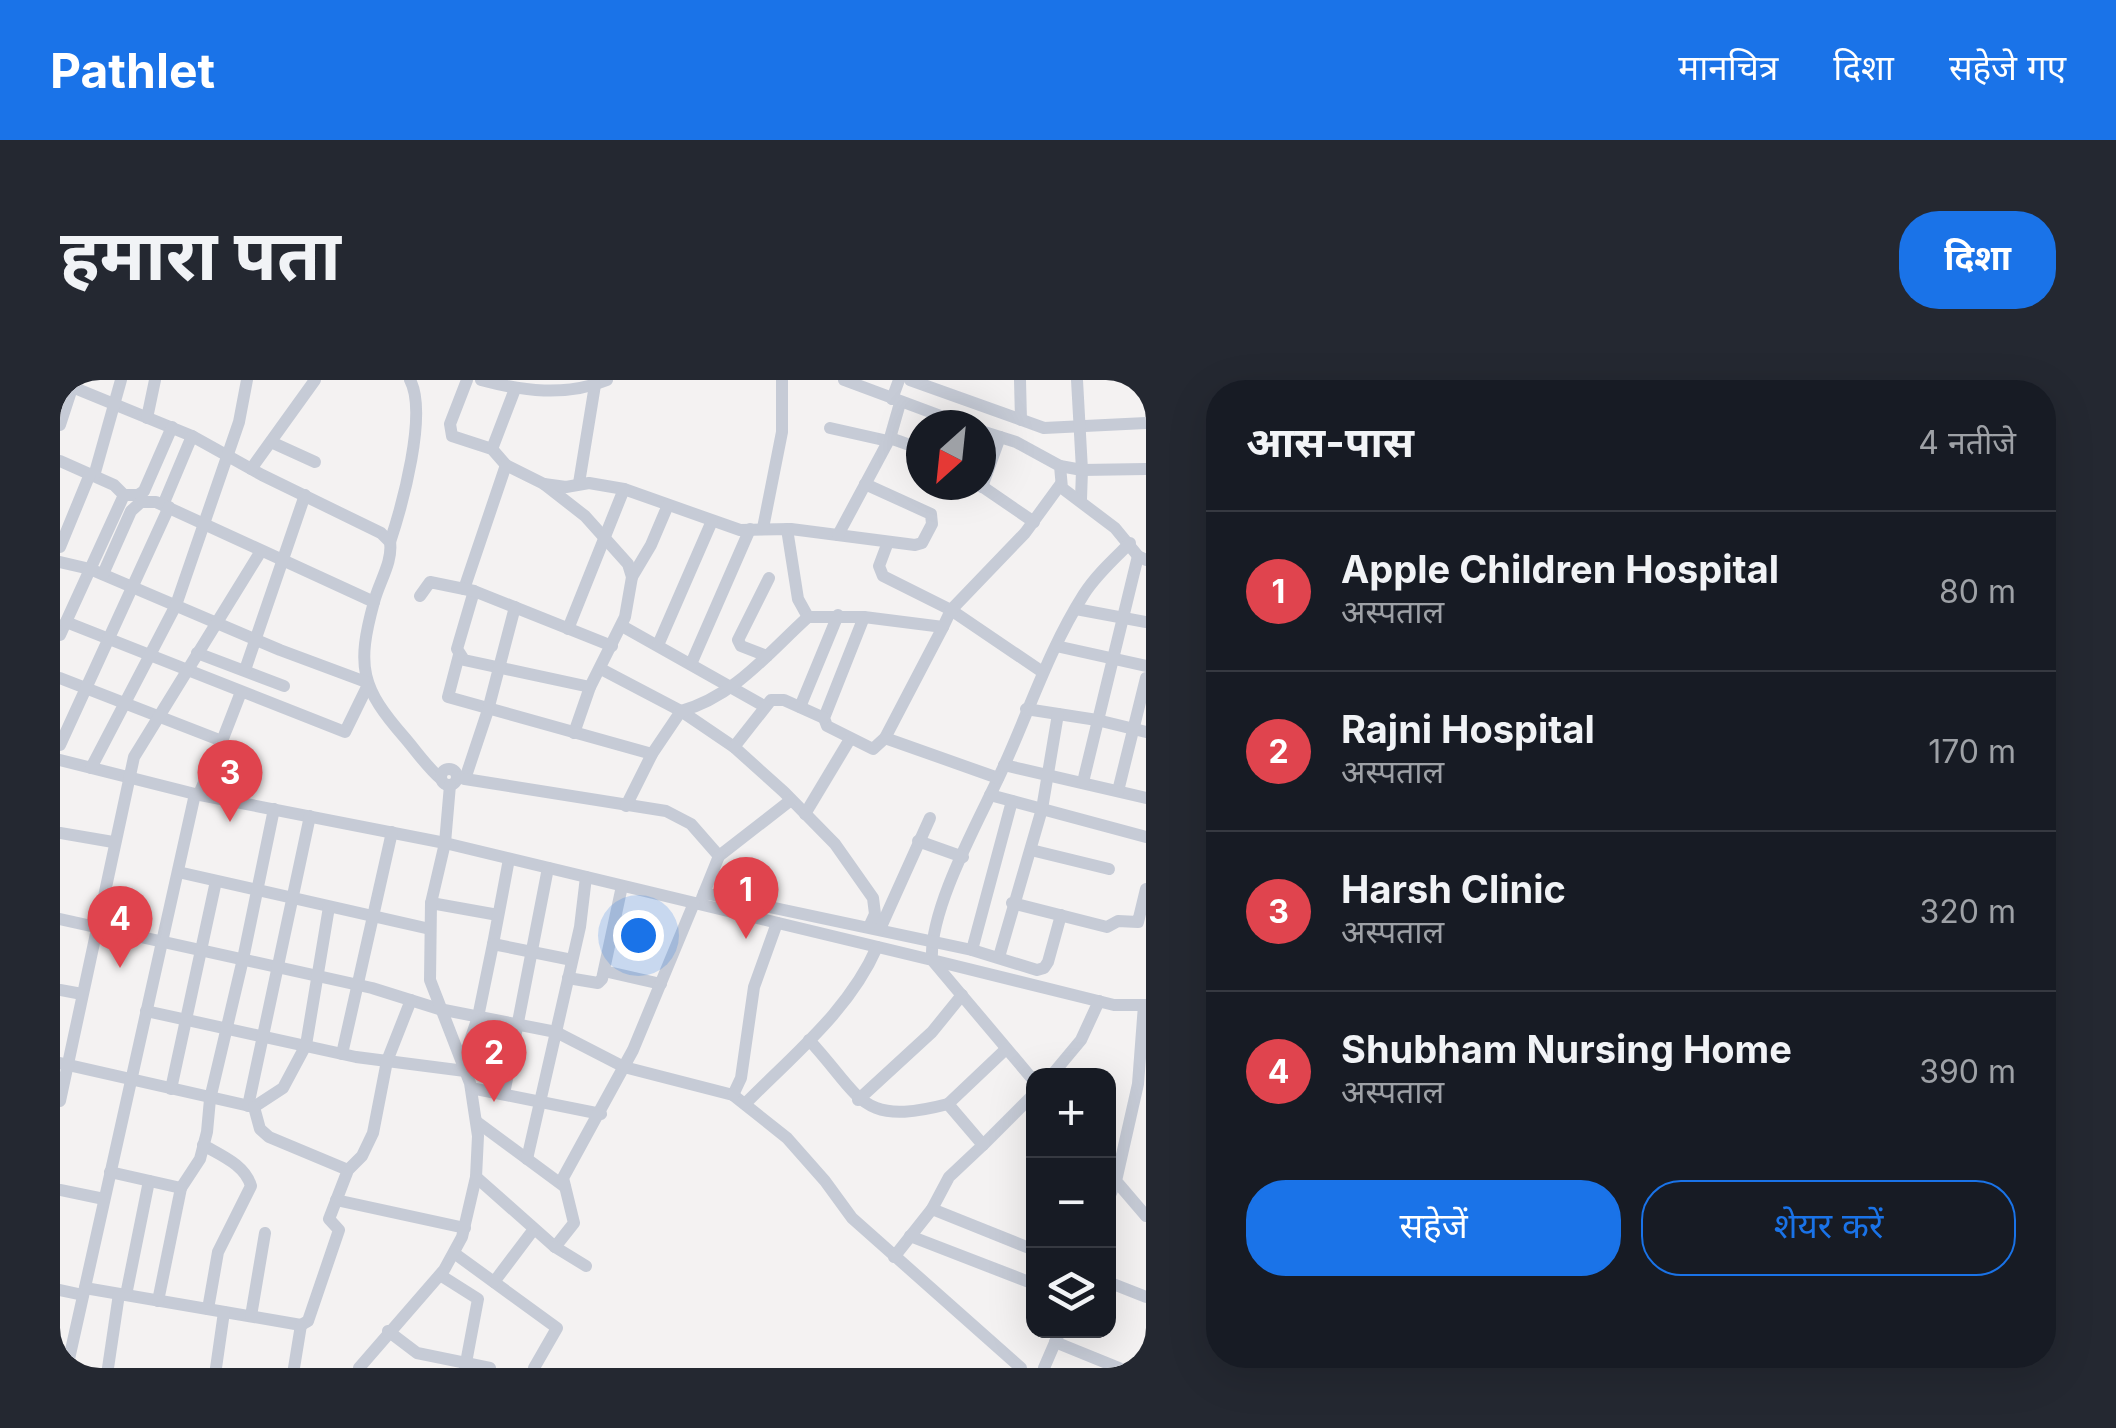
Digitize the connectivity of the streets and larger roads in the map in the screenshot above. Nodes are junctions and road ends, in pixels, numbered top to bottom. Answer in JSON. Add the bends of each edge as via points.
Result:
{"nodes":[{"id":1,"x":121,"y":380,"type":"edge"},
{"id":2,"x":155,"y":380,"type":"edge"},
{"id":3,"x":247,"y":380,"type":"edge"},
{"id":4,"x":315,"y":380,"type":"edge"},
{"id":5,"x":410,"y":380,"type":"edge"},
{"id":6,"x":467,"y":380,"type":"edge"},
{"id":7,"x":480,"y":380,"type":"edge"},
{"id":8,"x":782,"y":380,"type":"edge"},
{"id":9,"x":844,"y":380,"type":"edge"},
{"id":10,"x":899,"y":380,"type":"edge"},
{"id":11,"x":910,"y":380,"type":"edge"},
{"id":12,"x":1020,"y":380,"type":"edge"},
{"id":13,"x":1077,"y":380,"type":"edge"},
{"id":14,"x":601,"y":382,"type":"edge"},
{"id":15,"x":69,"y":383,"type":"edge"},
{"id":16,"x":515,"y":389,"type":"junction"},
{"id":17,"x":896,"y":401,"type":"junction"},
{"id":18,"x":116,"y":404,"type":"junction"},
{"id":19,"x":922,"y":410,"type":"edge"},
{"id":20,"x":147,"y":418,"type":"junction"},
{"id":21,"x":1022,"y":420,"type":"junction"},
{"id":22,"x":1146,"y":423,"type":"edge"},
{"id":23,"x":60,"y":425,"type":"edge"},
{"id":24,"x":1080,"y":425,"type":"junction"},
{"id":25,"x":172,"y":427,"type":"junction"},
{"id":26,"x":830,"y":428,"type":"dead end"},
{"id":27,"x":1044,"y":428,"type":"junction"},
{"id":28,"x":192,"y":436,"type":"junction"},
{"id":29,"x":996,"y":436,"type":"edge"},
{"id":30,"x":1000,"y":437,"type":"junction"},
{"id":31,"x":889,"y":439,"type":"junction"},
{"id":32,"x":270,"y":442,"type":"junction"},
{"id":33,"x":906,"y":444,"type":"edge"},
{"id":34,"x":996,"y":448,"type":"edge"},
{"id":35,"x":492,"y":449,"type":"junction"},
{"id":36,"x":1034,"y":451,"type":"junction"},
{"id":37,"x":228,"y":456,"type":"junction"},
{"id":38,"x":60,"y":461,"type":"edge"},
{"id":39,"x":315,"y":462,"type":"dead end"},
{"id":40,"x":506,"y":465,"type":"junction"},
{"id":41,"x":1060,"y":466,"type":"junction"},
{"id":42,"x":250,"y":468,"type":"junction"},
{"id":43,"x":1146,"y":469,"type":"edge"},
{"id":44,"x":1082,"y":470,"type":"junction"},
{"id":45,"x":92,"y":475,"type":"junction"},
{"id":46,"x":579,"y":483,"type":"junction"},
{"id":47,"x":544,"y":484,"type":"junction"},
{"id":48,"x":865,"y":484,"type":"junction"},
{"id":49,"x":1060,"y":485,"type":"junction"},
{"id":50,"x":624,"y":489,"type":"junction"},
{"id":51,"x":124,"y":495,"type":"junction"},
{"id":52,"x":306,"y":495,"type":"junction"},
{"id":53,"x":996,"y":496,"type":"edge"},
{"id":54,"x":1081,"y":499,"type":"junction"},
{"id":55,"x":668,"y":504,"type":"junction"},
{"id":56,"x":166,"y":506,"type":"junction"},
{"id":57,"x":712,"y":520,"type":"junction"},
{"id":58,"x":1034,"y":522,"type":"junction"},
{"id":59,"x":206,"y":524,"type":"junction"},
{"id":60,"x":757,"y":528,"type":"junction"},
{"id":61,"x":787,"y":529,"type":"junction"},
{"id":62,"x":605,"y":535,"type":"junction"},
{"id":63,"x":838,"y":536,"type":"junction"},
{"id":64,"x":390,"y":542,"type":"junction"},
{"id":65,"x":888,"y":542,"type":"junction"},
{"id":66,"x":60,"y":547,"type":"edge"},
{"id":67,"x":262,"y":551,"type":"junction"},
{"id":68,"x":1138,"y":553,"type":"edge"},
{"id":69,"x":60,"y":562,"type":"edge"},
{"id":70,"x":284,"y":563,"type":"junction"},
{"id":71,"x":97,"y":571,"type":"junction"},
{"id":72,"x":632,"y":577,"type":"junction"},
{"id":73,"x":770,"y":578,"type":"dead end"},
{"id":74,"x":134,"y":587,"type":"junction"},
{"id":75,"x":469,"y":590,"type":"junction"},
{"id":76,"x":420,"y":596,"type":"dead end"},
{"id":77,"x":374,"y":602,"type":"junction"},
{"id":78,"x":176,"y":606,"type":"junction"},
{"id":79,"x":515,"y":608,"type":"junction"},
{"id":80,"x":1076,"y":609,"type":"junction"},
{"id":81,"x":952,"y":610,"type":"junction"},
{"id":82,"x":838,"y":615,"type":"junction"},
{"id":83,"x":864,"y":616,"type":"junction"},
{"id":84,"x":1122,"y":616,"type":"junction"},
{"id":85,"x":808,"y":617,"type":"junction"},
{"id":86,"x":215,"y":622,"type":"junction"},
{"id":87,"x":1146,"y":622,"type":"edge"},
{"id":88,"x":622,"y":626,"type":"junction"},
{"id":89,"x":943,"y":627,"type":"junction"},
{"id":90,"x":63,"y":628,"type":"edge"},
{"id":91,"x":568,"y":628,"type":"junction"},
{"id":92,"x":108,"y":639,"type":"junction"},
{"id":93,"x":258,"y":640,"type":"junction"},
{"id":94,"x":658,"y":645,"type":"junction"},
{"id":95,"x":612,"y":646,"type":"junction"},
{"id":96,"x":1056,"y":646,"type":"junction"},
{"id":97,"x":198,"y":653,"type":"junction"},
{"id":98,"x":458,"y":655,"type":"junction"},
{"id":99,"x":148,"y":656,"type":"junction"},
{"id":100,"x":767,"y":656,"type":"junction"},
{"id":101,"x":1111,"y":660,"type":"junction"},
{"id":102,"x":691,"y":664,"type":"junction"},
{"id":103,"x":499,"y":666,"type":"junction"},
{"id":104,"x":1146,"y":666,"type":"edge"},
{"id":105,"x":601,"y":669,"type":"junction"},
{"id":106,"x":246,"y":670,"type":"junction"},
{"id":107,"x":1041,"y":671,"type":"junction"},
{"id":108,"x":186,"y":672,"type":"junction"},
{"id":109,"x":60,"y":678,"type":"edge"},
{"id":110,"x":1146,"y":678,"type":"edge"},
{"id":111,"x":367,"y":684,"type":"junction"},
{"id":112,"x":284,"y":686,"type":"dead end"},
{"id":113,"x":732,"y":686,"type":"junction"},
{"id":114,"x":590,"y":687,"type":"junction"},
{"id":115,"x":87,"y":690,"type":"junction"},
{"id":116,"x":241,"y":692,"type":"junction"},
{"id":117,"x":122,"y":704,"type":"junction"},
{"id":118,"x":764,"y":706,"type":"junction"},
{"id":119,"x":800,"y":707,"type":"junction"},
{"id":120,"x":1026,"y":709,"type":"junction"},
{"id":121,"x":488,"y":710,"type":"junction"},
{"id":122,"x":681,"y":711,"type":"junction"},
{"id":123,"x":1058,"y":714,"type":"junction"},
{"id":124,"x":156,"y":718,"type":"junction"},
{"id":125,"x":824,"y":718,"type":"junction"},
{"id":126,"x":1097,"y":720,"type":"junction"},
{"id":127,"x":1140,"y":731,"type":"edge"},
{"id":128,"x":574,"y":733,"type":"junction"},
{"id":129,"x":850,"y":738,"type":"junction"},
{"id":130,"x":885,"y":738,"type":"junction"},
{"id":131,"x":222,"y":741,"type":"junction"},
{"id":132,"x":60,"y":745,"type":"edge"},
{"id":133,"x":734,"y":748,"type":"junction"},
{"id":134,"x":652,"y":754,"type":"junction"},
{"id":135,"x":60,"y":760,"type":"edge"},
{"id":136,"x":91,"y":768,"type":"junction"},
{"id":137,"x":1001,"y":772,"type":"junction"},
{"id":138,"x":1048,"y":774,"type":"junction"},
{"id":139,"x":127,"y":776,"type":"junction"},
{"id":140,"x":453,"y":780,"type":"junction"},
{"id":141,"x":1083,"y":782,"type":"junction"},
{"id":142,"x":1118,"y":791,"type":"junction"},
{"id":143,"x":197,"y":794,"type":"junction"},
{"id":144,"x":990,"y":795,"type":"junction"},
{"id":145,"x":1146,"y":798,"type":"edge"},
{"id":146,"x":792,"y":800,"type":"junction"},
{"id":147,"x":1012,"y":801,"type":"junction"},
{"id":148,"x":626,"y":806,"type":"junction"},
{"id":149,"x":274,"y":809,"type":"junction"},
{"id":150,"x":1042,"y":810,"type":"junction"},
{"id":151,"x":805,"y":814,"type":"junction"},
{"id":152,"x":310,"y":816,"type":"junction"},
{"id":153,"x":930,"y":818,"type":"dead end"},
{"id":154,"x":392,"y":832,"type":"junction"},
{"id":155,"x":60,"y":833,"type":"edge"},
{"id":156,"x":1146,"y":837,"type":"edge"},
{"id":157,"x":918,"y":841,"type":"junction"},
{"id":158,"x":113,"y":842,"type":"junction"},
{"id":159,"x":445,"y":844,"type":"junction"},
{"id":160,"x":1031,"y":850,"type":"junction"},
{"id":161,"x":719,"y":856,"type":"junction"},
{"id":162,"x":964,"y":856,"type":"junction"},
{"id":163,"x":509,"y":859,"type":"junction"},
{"id":164,"x":548,"y":868,"type":"junction"},
{"id":165,"x":1108,"y":869,"type":"dead end"},
{"id":166,"x":178,"y":872,"type":"junction"},
{"id":167,"x":586,"y":878,"type":"junction"},
{"id":168,"x":216,"y":881,"type":"junction"},
{"id":169,"x":622,"y":886,"type":"junction"},
{"id":170,"x":1146,"y":889,"type":"edge"},
{"id":171,"x":256,"y":890,"type":"junction"},
{"id":172,"x":293,"y":899,"type":"junction"},
{"id":173,"x":699,"y":900,"type":"junction"},
{"id":174,"x":432,"y":903,"type":"junction"},
{"id":175,"x":1012,"y":904,"type":"junction"},
{"id":176,"x":329,"y":907,"type":"junction"},
{"id":177,"x":498,"y":914,"type":"junction"},
{"id":178,"x":1060,"y":915,"type":"junction"},
{"id":179,"x":375,"y":917,"type":"junction"},
{"id":180,"x":60,"y":920,"type":"edge"},
{"id":181,"x":777,"y":923,"type":"junction"},
{"id":182,"x":95,"y":927,"type":"junction"},
{"id":183,"x":430,"y":928,"type":"junction"},
{"id":184,"x":875,"y":928,"type":"junction"},
{"id":185,"x":931,"y":941,"type":"junction"},
{"id":186,"x":162,"y":942,"type":"junction"},
{"id":187,"x":493,"y":944,"type":"junction"},
{"id":188,"x":876,"y":947,"type":"junction"},
{"id":189,"x":203,"y":950,"type":"junction"},
{"id":190,"x":972,"y":950,"type":"junction"},
{"id":191,"x":532,"y":951,"type":"junction"},
{"id":192,"x":999,"y":957,"type":"junction"},
{"id":193,"x":243,"y":959,"type":"junction"},
{"id":194,"x":572,"y":960,"type":"junction"},
{"id":195,"x":932,"y":960,"type":"junction"},
{"id":196,"x":278,"y":967,"type":"junction"},
{"id":197,"x":604,"y":970,"type":"junction"},
{"id":198,"x":319,"y":976,"type":"junction"},
{"id":199,"x":568,"y":978,"type":"junction"},
{"id":200,"x":430,"y":980,"type":"junction"},
{"id":201,"x":356,"y":984,"type":"junction"},
{"id":202,"x":661,"y":984,"type":"junction"},
{"id":203,"x":60,"y":990,"type":"edge"},
{"id":204,"x":82,"y":994,"type":"junction"},
{"id":205,"x":962,"y":995,"type":"junction"},
{"id":206,"x":407,"y":999,"type":"junction"},
{"id":207,"x":1098,"y":1001,"type":"junction"},
{"id":208,"x":1145,"y":1005,"type":"edge"},
{"id":209,"x":439,"y":1009,"type":"junction"},
{"id":210,"x":146,"y":1011,"type":"junction"},
{"id":211,"x":478,"y":1016,"type":"junction"},
{"id":212,"x":187,"y":1019,"type":"junction"},
{"id":213,"x":518,"y":1025,"type":"junction"},
{"id":214,"x":225,"y":1028,"type":"junction"},
{"id":215,"x":556,"y":1032,"type":"junction"},
{"id":216,"x":263,"y":1036,"type":"junction"},
{"id":217,"x":809,"y":1040,"type":"junction"},
{"id":218,"x":306,"y":1046,"type":"junction"},
{"id":219,"x":1006,"y":1049,"type":"junction"},
{"id":220,"x":342,"y":1054,"type":"junction"},
{"id":221,"x":387,"y":1061,"type":"junction"},
{"id":222,"x":64,"y":1064,"type":"edge"},
{"id":223,"x":464,"y":1067,"type":"junction"},
{"id":224,"x":624,"y":1067,"type":"junction"},
{"id":225,"x":1057,"y":1068,"type":"edge"},
{"id":226,"x":1026,"y":1072,"type":"edge"},
{"id":227,"x":131,"y":1079,"type":"junction"},
{"id":228,"x":471,"y":1088,"type":"junction"},
{"id":229,"x":171,"y":1089,"type":"junction"},
{"id":230,"x":504,"y":1094,"type":"junction"},
{"id":231,"x":210,"y":1099,"type":"junction"},
{"id":232,"x":739,"y":1100,"type":"junction"},
{"id":233,"x":858,"y":1100,"type":"junction"},
{"id":234,"x":60,"y":1101,"type":"edge"},
{"id":235,"x":542,"y":1102,"type":"junction"},
{"id":236,"x":1026,"y":1102,"type":"edge"},
{"id":237,"x":948,"y":1104,"type":"junction"},
{"id":238,"x":251,"y":1106,"type":"junction"},
{"id":239,"x":601,"y":1114,"type":"junction"},
{"id":240,"x":477,"y":1122,"type":"junction"},
{"id":241,"x":203,"y":1145,"type":"junction"},
{"id":242,"x":983,"y":1145,"type":"junction"},
{"id":243,"x":528,"y":1159,"type":"junction"},
{"id":244,"x":1116,"y":1163,"type":"edge"},
{"id":245,"x":348,"y":1170,"type":"junction"},
{"id":246,"x":110,"y":1172,"type":"junction"},
{"id":247,"x":476,"y":1177,"type":"junction"},
{"id":248,"x":149,"y":1180,"type":"junction"},
{"id":249,"x":1116,"y":1182,"type":"edge"},
{"id":250,"x":181,"y":1188,"type":"junction"},
{"id":251,"x":565,"y":1188,"type":"junction"},
{"id":252,"x":60,"y":1190,"type":"edge"},
{"id":253,"x":104,"y":1199,"type":"junction"},
{"id":254,"x":336,"y":1200,"type":"junction"},
{"id":255,"x":932,"y":1209,"type":"junction"},
{"id":256,"x":1146,"y":1216,"type":"edge"},
{"id":257,"x":465,"y":1228,"type":"junction"},
{"id":258,"x":534,"y":1228,"type":"junction"},
{"id":259,"x":265,"y":1233,"type":"dead end"},
{"id":260,"x":910,"y":1236,"type":"junction"},
{"id":261,"x":555,"y":1248,"type":"junction"},
{"id":262,"x":1029,"y":1248,"type":"edge"},
{"id":263,"x":454,"y":1253,"type":"junction"},
{"id":264,"x":894,"y":1257,"type":"junction"},
{"id":265,"x":586,"y":1266,"type":"dead end"},
{"id":266,"x":440,"y":1274,"type":"junction"},
{"id":267,"x":1026,"y":1281,"type":"edge"},
{"id":268,"x":494,"y":1282,"type":"junction"},
{"id":269,"x":1116,"y":1285,"type":"edge"},
{"id":270,"x":60,"y":1290,"type":"edge"},
{"id":271,"x":84,"y":1292,"type":"junction"},
{"id":272,"x":122,"y":1294,"type":"junction"},
{"id":273,"x":1146,"y":1297,"type":"edge"},
{"id":274,"x":158,"y":1301,"type":"junction"},
{"id":275,"x":208,"y":1309,"type":"junction"},
{"id":276,"x":224,"y":1312,"type":"junction"},
{"id":277,"x":250,"y":1316,"type":"junction"},
{"id":278,"x":302,"y":1325,"type":"junction"},
{"id":279,"x":388,"y":1332,"type":"junction"},
{"id":280,"x":1057,"y":1338,"type":"edge"},
{"id":281,"x":1062,"y":1338,"type":"edge"},
{"id":282,"x":465,"y":1365,"type":"edge"},
{"id":283,"x":67,"y":1368,"type":"edge"},
{"id":284,"x":108,"y":1368,"type":"edge"},
{"id":285,"x":216,"y":1368,"type":"edge"},
{"id":286,"x":294,"y":1368,"type":"edge"},
{"id":287,"x":359,"y":1368,"type":"edge"},
{"id":288,"x":490,"y":1368,"type":"edge"},
{"id":289,"x":534,"y":1368,"type":"edge"},
{"id":290,"x":1021,"y":1368,"type":"edge"},
{"id":291,"x":1044,"y":1368,"type":"edge"},
{"id":292,"x":1119,"y":1368,"type":"edge"}],
"edges":[{"from":1,"to":18,"type":"street"},
{"from":2,"to":20,"type":"street"},
{"from":3,"to":37,"type":"street"},
{"from":4,"to":32,"type":"street"},
{"from":5,"to":64,"type":"street","via":[[416,418],[404,502]]},
{"from":6,"to":35,"type":"street","via":[[449,430]]},
{"from":7,"to":16,"type":"street"},
{"from":8,"to":60,"type":"street","via":[[782,432]]},
{"from":9,"to":17,"type":"street"},
{"from":10,"to":17,"type":"street"},
{"from":11,"to":21,"type":"street"},
{"from":12,"to":21,"type":"street"},
{"from":13,"to":24,"type":"street"},
{"from":14,"to":16,"type":"street","via":[[553,391]]},
{"from":14,"to":46,"type":"street"},
{"from":15,"to":18,"type":"street"},
{"from":15,"to":23,"type":"street"},
{"from":16,"to":35,"type":"street"},
{"from":17,"to":19,"type":"street"},
{"from":17,"to":31,"type":"street"},
{"from":18,"to":20,"type":"street"},
{"from":18,"to":45,"type":"street"},
{"from":20,"to":25,"type":"street"},
{"from":21,"to":27,"type":"street"},
{"from":22,"to":24,"type":"street"},
{"from":24,"to":27,"type":"street"},
{"from":24,"to":44,"type":"street"},
{"from":25,"to":28,"type":"street"},
{"from":25,"to":51,"type":"street","via":[[144,491]]},
{"from":26,"to":31,"type":"street"},
{"from":27,"to":36,"type":"street"},
{"from":28,"to":37,"type":"street"},
{"from":28,"to":56,"type":"street"},
{"from":29,"to":30,"type":"street"},
{"from":30,"to":34,"type":"street"},
{"from":30,"to":36,"type":"street"},
{"from":31,"to":33,"type":"street"},
{"from":31,"to":48,"type":"street"},
{"from":32,"to":39,"type":"street"},
{"from":32,"to":42,"type":"street"},
{"from":35,"to":40,"type":"street"},
{"from":36,"to":41,"type":"street"},
{"from":37,"to":42,"type":"street"},
{"from":37,"to":59,"type":"street"},
{"from":38,"to":45,"type":"street"},
{"from":40,"to":47,"type":"street"},
{"from":40,"to":75,"type":"street"},
{"from":41,"to":44,"type":"street"},
{"from":41,"to":49,"type":"street"},
{"from":42,"to":52,"type":"street"},
{"from":43,"to":44,"type":"street"},
{"from":44,"to":54,"type":"street"},
{"from":45,"to":51,"type":"street"},
{"from":45,"to":66,"type":"street"},
{"from":46,"to":47,"type":"street"},
{"from":46,"to":50,"type":"street"},
{"from":47,"to":62,"type":"street"},
{"from":48,"to":63,"type":"street"},
{"from":48,"to":65,"type":"street","via":[[931,514],[919,545]]},
{"from":49,"to":54,"type":"street"},
{"from":49,"to":58,"type":"street"},
{"from":50,"to":55,"type":"street"},
{"from":50,"to":62,"type":"street"},
{"from":51,"to":71,"type":"street"},
{"from":52,"to":64,"type":"street"},
{"from":52,"to":70,"type":"street"},
{"from":53,"to":58,"type":"street"},
{"from":54,"to":68,"type":"street"},
{"from":55,"to":57,"type":"street"},
{"from":55,"to":72,"type":"street"},
{"from":56,"to":59,"type":"street"},
{"from":56,"to":71,"type":"street","via":[[141,502],[131,511]]},
{"from":56,"to":74,"type":"street"},
{"from":57,"to":60,"type":"street"},
{"from":57,"to":94,"type":"street"},
{"from":58,"to":81,"type":"street"},
{"from":59,"to":67,"type":"street"},
{"from":59,"to":78,"type":"street"},
{"from":60,"to":61,"type":"street"},
{"from":60,"to":102,"type":"street"},
{"from":61,"to":63,"type":"street"},
{"from":61,"to":85,"type":"street","via":[[798,599]]},
{"from":62,"to":72,"type":"street"},
{"from":62,"to":91,"type":"street"},
{"from":63,"to":65,"type":"street"},
{"from":64,"to":77,"type":"street"},
{"from":65,"to":81,"type":"street","via":[[879,566],[883,576]]},
{"from":67,"to":70,"type":"street"},
{"from":67,"to":86,"type":"street"},
{"from":68,"to":80,"type":"street","via":[[1090,585]]},
{"from":68,"to":84,"type":"street"},
{"from":69,"to":71,"type":"street"},
{"from":70,"to":77,"type":"street"},
{"from":70,"to":93,"type":"street"},
{"from":71,"to":74,"type":"street"},
{"from":71,"to":90,"type":"street"},
{"from":72,"to":88,"type":"street"},
{"from":73,"to":100,"type":"street","via":[[738,640]]},
{"from":74,"to":78,"type":"street"},
{"from":74,"to":92,"type":"street"},
{"from":75,"to":76,"type":"street","via":[[430,582]]},
{"from":75,"to":79,"type":"street"},
{"from":75,"to":98,"type":"street"},
{"from":77,"to":111,"type":"street","via":[[363,670]]},
{"from":78,"to":86,"type":"street"},
{"from":78,"to":99,"type":"street"},
{"from":79,"to":91,"type":"street"},
{"from":79,"to":103,"type":"street"},
{"from":80,"to":84,"type":"street"},
{"from":80,"to":96,"type":"street"},
{"from":81,"to":89,"type":"street"},
{"from":81,"to":107,"type":"street"},
{"from":82,"to":83,"type":"street"},
{"from":82,"to":85,"type":"street"},
{"from":82,"to":119,"type":"street"},
{"from":83,"to":89,"type":"street"},
{"from":83,"to":125,"type":"street"},
{"from":84,"to":87,"type":"street"},
{"from":84,"to":101,"type":"street"},
{"from":85,"to":100,"type":"street"},
{"from":86,"to":93,"type":"street"},
{"from":86,"to":97,"type":"street"},
{"from":88,"to":94,"type":"street"},
{"from":88,"to":95,"type":"street"},
{"from":89,"to":130,"type":"street"},
{"from":90,"to":92,"type":"street"},
{"from":91,"to":95,"type":"street"},
{"from":92,"to":99,"type":"street"},
{"from":92,"to":115,"type":"street"},
{"from":93,"to":106,"type":"street"},
{"from":93,"to":111,"type":"street"},
{"from":94,"to":102,"type":"street"},
{"from":95,"to":105,"type":"street"},
{"from":96,"to":101,"type":"street"},
{"from":96,"to":107,"type":"street"},
{"from":97,"to":106,"type":"street"},
{"from":97,"to":108,"type":"street"},
{"from":98,"to":103,"type":"street"},
{"from":98,"to":121,"type":"street","via":[[448,697]]},
{"from":99,"to":108,"type":"street"},
{"from":99,"to":117,"type":"street"},
{"from":100,"to":113,"type":"street"},
{"from":101,"to":104,"type":"street"},
{"from":101,"to":126,"type":"street"},
{"from":102,"to":113,"type":"street"},
{"from":103,"to":114,"type":"street"},
{"from":103,"to":121,"type":"street"},
{"from":105,"to":114,"type":"street"},
{"from":105,"to":122,"type":"street"},
{"from":106,"to":112,"type":"street"},
{"from":107,"to":120,"type":"street"},
{"from":108,"to":116,"type":"street"},
{"from":108,"to":124,"type":"street"},
{"from":109,"to":115,"type":"street"},
{"from":110,"to":127,"type":"street"},
{"from":111,"to":116,"type":"street","via":[[345,732]]},
{"from":111,"to":140,"type":"street","via":[[380,710]]},
{"from":113,"to":118,"type":"street"},
{"from":113,"to":122,"type":"street"},
{"from":114,"to":128,"type":"street"},
{"from":115,"to":117,"type":"street"},
{"from":115,"to":132,"type":"street"},
{"from":116,"to":131,"type":"street"},
{"from":117,"to":124,"type":"street"},
{"from":117,"to":136,"type":"street"},
{"from":118,"to":119,"type":"street","via":[[776,698]]},
{"from":118,"to":133,"type":"street"},
{"from":119,"to":125,"type":"street"},
{"from":120,"to":123,"type":"street"},
{"from":120,"to":137,"type":"street"},
{"from":121,"to":128,"type":"street"},
{"from":121,"to":140,"type":"street"},
{"from":122,"to":133,"type":"street"},
{"from":122,"to":134,"type":"street"},
{"from":123,"to":126,"type":"street"},
{"from":123,"to":138,"type":"street"},
{"from":124,"to":131,"type":"street"},
{"from":124,"to":139,"type":"street"},
{"from":125,"to":129,"type":"street"},
{"from":126,"to":127,"type":"street"},
{"from":126,"to":141,"type":"street"},
{"from":127,"to":142,"type":"street"},
{"from":128,"to":134,"type":"street"},
{"from":129,"to":130,"type":"street","via":[[873,750]]},
{"from":129,"to":151,"type":"street"},
{"from":130,"to":137,"type":"street"},
{"from":131,"to":143,"type":"street"},
{"from":133,"to":146,"type":"street"},
{"from":134,"to":148,"type":"street"},
{"from":135,"to":136,"type":"street"},
{"from":136,"to":139,"type":"street"},
{"from":137,"to":138,"type":"street"},
{"from":137,"to":144,"type":"street"},
{"from":138,"to":141,"type":"street"},
{"from":138,"to":150,"type":"street"},
{"from":139,"to":143,"type":"street"},
{"from":139,"to":158,"type":"street"},
{"from":140,"to":148,"type":"street"},
{"from":140,"to":159,"type":"street"},
{"from":141,"to":142,"type":"street"},
{"from":142,"to":145,"type":"street"},
{"from":143,"to":149,"type":"street"},
{"from":143,"to":166,"type":"street"},
{"from":144,"to":147,"type":"street"},
{"from":144,"to":162,"type":"street"},
{"from":146,"to":151,"type":"street"},
{"from":146,"to":161,"type":"street"},
{"from":147,"to":150,"type":"street"},
{"from":147,"to":190,"type":"street"},
{"from":148,"to":161,"type":"street","via":[[678,815]]},
{"from":149,"to":152,"type":"street"},
{"from":149,"to":171,"type":"street"},
{"from":150,"to":156,"type":"street"},
{"from":150,"to":160,"type":"street"},
{"from":151,"to":184,"type":"street","via":[[873,898]]},
{"from":152,"to":154,"type":"street"},
{"from":152,"to":172,"type":"street"},
{"from":153,"to":157,"type":"street"},
{"from":154,"to":159,"type":"street"},
{"from":154,"to":179,"type":"street"},
{"from":155,"to":158,"type":"street"},
{"from":157,"to":162,"type":"street"},
{"from":157,"to":184,"type":"street"},
{"from":158,"to":182,"type":"street"},
{"from":159,"to":163,"type":"street"},
{"from":159,"to":174,"type":"street"},
{"from":160,"to":165,"type":"street"},
{"from":160,"to":175,"type":"street"},
{"from":161,"to":173,"type":"street"},
{"from":162,"to":185,"type":"street"},
{"from":163,"to":164,"type":"street"},
{"from":163,"to":177,"type":"street"},
{"from":164,"to":167,"type":"street"},
{"from":164,"to":191,"type":"street"},
{"from":166,"to":168,"type":"street"},
{"from":166,"to":186,"type":"street"},
{"from":167,"to":169,"type":"street"},
{"from":167,"to":194,"type":"street"},
{"from":168,"to":171,"type":"street"},
{"from":168,"to":189,"type":"street"},
{"from":169,"to":173,"type":"street"},
{"from":169,"to":197,"type":"street"},
{"from":170,"to":178,"type":"street","via":[[1133,924],[1102,927]]},
{"from":171,"to":172,"type":"street"},
{"from":171,"to":193,"type":"street"},
{"from":172,"to":176,"type":"street"},
{"from":172,"to":196,"type":"street"},
{"from":173,"to":181,"type":"street"},
{"from":173,"to":184,"type":"street"},
{"from":173,"to":202,"type":"street"},
{"from":174,"to":177,"type":"street"},
{"from":174,"to":183,"type":"street"},
{"from":175,"to":178,"type":"street"},
{"from":175,"to":192,"type":"street"},
{"from":176,"to":179,"type":"street"},
{"from":176,"to":198,"type":"street"},
{"from":177,"to":187,"type":"street"},
{"from":178,"to":192,"type":"street","via":[[1044,968]]},
{"from":179,"to":183,"type":"street"},
{"from":179,"to":201,"type":"street"},
{"from":180,"to":182,"type":"street"},
{"from":181,"to":188,"type":"street"},
{"from":181,"to":232,"type":"street","via":[[754,987]]},
{"from":182,"to":186,"type":"street"},
{"from":182,"to":204,"type":"street"},
{"from":183,"to":200,"type":"street"},
{"from":184,"to":185,"type":"street"},
{"from":185,"to":190,"type":"street"},
{"from":185,"to":195,"type":"street"},
{"from":186,"to":189,"type":"street"},
{"from":186,"to":210,"type":"street"},
{"from":187,"to":191,"type":"street"},
{"from":187,"to":211,"type":"street"},
{"from":188,"to":195,"type":"street"},
{"from":188,"to":217,"type":"street","via":[[838,1011]]},
{"from":189,"to":193,"type":"street"},
{"from":189,"to":212,"type":"street"},
{"from":190,"to":192,"type":"street"},
{"from":191,"to":194,"type":"street"},
{"from":191,"to":213,"type":"street"},
{"from":193,"to":196,"type":"street"},
{"from":193,"to":214,"type":"street"},
{"from":194,"to":199,"type":"street"},
{"from":195,"to":205,"type":"street"},
{"from":195,"to":207,"type":"street"},
{"from":196,"to":198,"type":"street"},
{"from":196,"to":216,"type":"street"},
{"from":197,"to":199,"type":"street","via":[[598,984]]},
{"from":197,"to":202,"type":"street"},
{"from":198,"to":201,"type":"street"},
{"from":198,"to":218,"type":"street"},
{"from":199,"to":215,"type":"street"},
{"from":200,"to":206,"type":"street"},
{"from":200,"to":209,"type":"street"},
{"from":201,"to":206,"type":"street"},
{"from":201,"to":220,"type":"street"},
{"from":202,"to":224,"type":"street"},
{"from":203,"to":204,"type":"street"},
{"from":204,"to":222,"type":"street"},
{"from":205,"to":219,"type":"street"},
{"from":205,"to":233,"type":"street"},
{"from":206,"to":209,"type":"street"},
{"from":206,"to":221,"type":"street"},
{"from":207,"to":208,"type":"street"},
{"from":207,"to":225,"type":"street","via":[[1081,1040]]},
{"from":208,"to":244,"type":"street","via":[[1138,1084]]},
{"from":209,"to":211,"type":"street"},
{"from":209,"to":223,"type":"street"},
{"from":210,"to":212,"type":"street"},
{"from":210,"to":227,"type":"street"},
{"from":211,"to":213,"type":"street"},
{"from":211,"to":223,"type":"street"},
{"from":212,"to":214,"type":"street"},
{"from":212,"to":229,"type":"street"},
{"from":213,"to":215,"type":"street"},
{"from":213,"to":230,"type":"street"},
{"from":214,"to":216,"type":"street"},
{"from":214,"to":231,"type":"street"},
{"from":215,"to":224,"type":"street"},
{"from":215,"to":235,"type":"street"},
{"from":216,"to":218,"type":"street"},
{"from":216,"to":238,"type":"street"},
{"from":217,"to":232,"type":"street"},
{"from":217,"to":233,"type":"street"},
{"from":218,"to":220,"type":"street"},
{"from":218,"to":238,"type":"street","via":[[284,1088]]},
{"from":219,"to":226,"type":"street"},
{"from":219,"to":237,"type":"street"},
{"from":220,"to":221,"type":"street"},
{"from":221,"to":223,"type":"street"},
{"from":221,"to":245,"type":"street","via":[[372,1133]]},
{"from":222,"to":227,"type":"street"},
{"from":222,"to":234,"type":"street"},
{"from":223,"to":228,"type":"street"},
{"from":224,"to":232,"type":"street"},
{"from":224,"to":239,"type":"street"},
{"from":227,"to":229,"type":"street"},
{"from":227,"to":246,"type":"street"},
{"from":228,"to":230,"type":"street"},
{"from":228,"to":240,"type":"street"},
{"from":229,"to":231,"type":"street"},
{"from":230,"to":235,"type":"street"},
{"from":231,"to":238,"type":"street"},
{"from":231,"to":241,"type":"street"},
{"from":232,"to":264,"type":"street","via":[[787,1138],[852,1218]]},
{"from":233,"to":237,"type":"street","via":[[904,1113]]},
{"from":235,"to":239,"type":"street"},
{"from":235,"to":243,"type":"street"},
{"from":236,"to":242,"type":"street"},
{"from":237,"to":242,"type":"street"},
{"from":238,"to":245,"type":"street","via":[[270,1136]]},
{"from":239,"to":251,"type":"street","via":[[563,1178]]},
{"from":240,"to":243,"type":"street"},
{"from":240,"to":247,"type":"street"},
{"from":241,"to":250,"type":"street"},
{"from":241,"to":275,"type":"street","via":[[237,1164],[252,1186],[218,1252]]},
{"from":242,"to":255,"type":"street","via":[[949,1178]]},
{"from":243,"to":251,"type":"street"},
{"from":245,"to":254,"type":"street"},
{"from":246,"to":248,"type":"street"},
{"from":246,"to":253,"type":"street"},
{"from":247,"to":257,"type":"street"},
{"from":247,"to":258,"type":"street"},
{"from":248,"to":250,"type":"street"},
{"from":248,"to":272,"type":"street"},
{"from":249,"to":256,"type":"street"},
{"from":250,"to":274,"type":"street"},
{"from":251,"to":261,"type":"street","via":[[574,1223]]},
{"from":252,"to":253,"type":"street"},
{"from":253,"to":271,"type":"street"},
{"from":254,"to":257,"type":"street"},
{"from":254,"to":278,"type":"street","via":[[329,1219],[340,1230]]},
{"from":255,"to":260,"type":"street"},
{"from":255,"to":262,"type":"street"},
{"from":257,"to":263,"type":"street"},
{"from":258,"to":261,"type":"street"},
{"from":258,"to":268,"type":"street"},
{"from":259,"to":277,"type":"street"},
{"from":260,"to":264,"type":"street"},
{"from":260,"to":267,"type":"street"},
{"from":261,"to":265,"type":"street"},
{"from":263,"to":266,"type":"street"},
{"from":263,"to":268,"type":"street"},
{"from":264,"to":290,"type":"street"},
{"from":266,"to":279,"type":"street"},
{"from":266,"to":282,"type":"street","via":[[478,1299]]},
{"from":268,"to":289,"type":"street","via":[[557,1328]]},
{"from":269,"to":273,"type":"street"},
{"from":270,"to":271,"type":"street"},
{"from":271,"to":272,"type":"street"},
{"from":271,"to":283,"type":"street"},
{"from":272,"to":274,"type":"street"},
{"from":272,"to":284,"type":"street"},
{"from":274,"to":275,"type":"street"},
{"from":275,"to":276,"type":"street"},
{"from":276,"to":277,"type":"street"},
{"from":276,"to":285,"type":"street"},
{"from":277,"to":278,"type":"street"},
{"from":278,"to":286,"type":"street"},
{"from":279,"to":282,"type":"street","via":[[417,1354]]},
{"from":279,"to":287,"type":"street"},
{"from":280,"to":291,"type":"street"},
{"from":281,"to":292,"type":"street"},
{"from":282,"to":288,"type":"street"}]}
